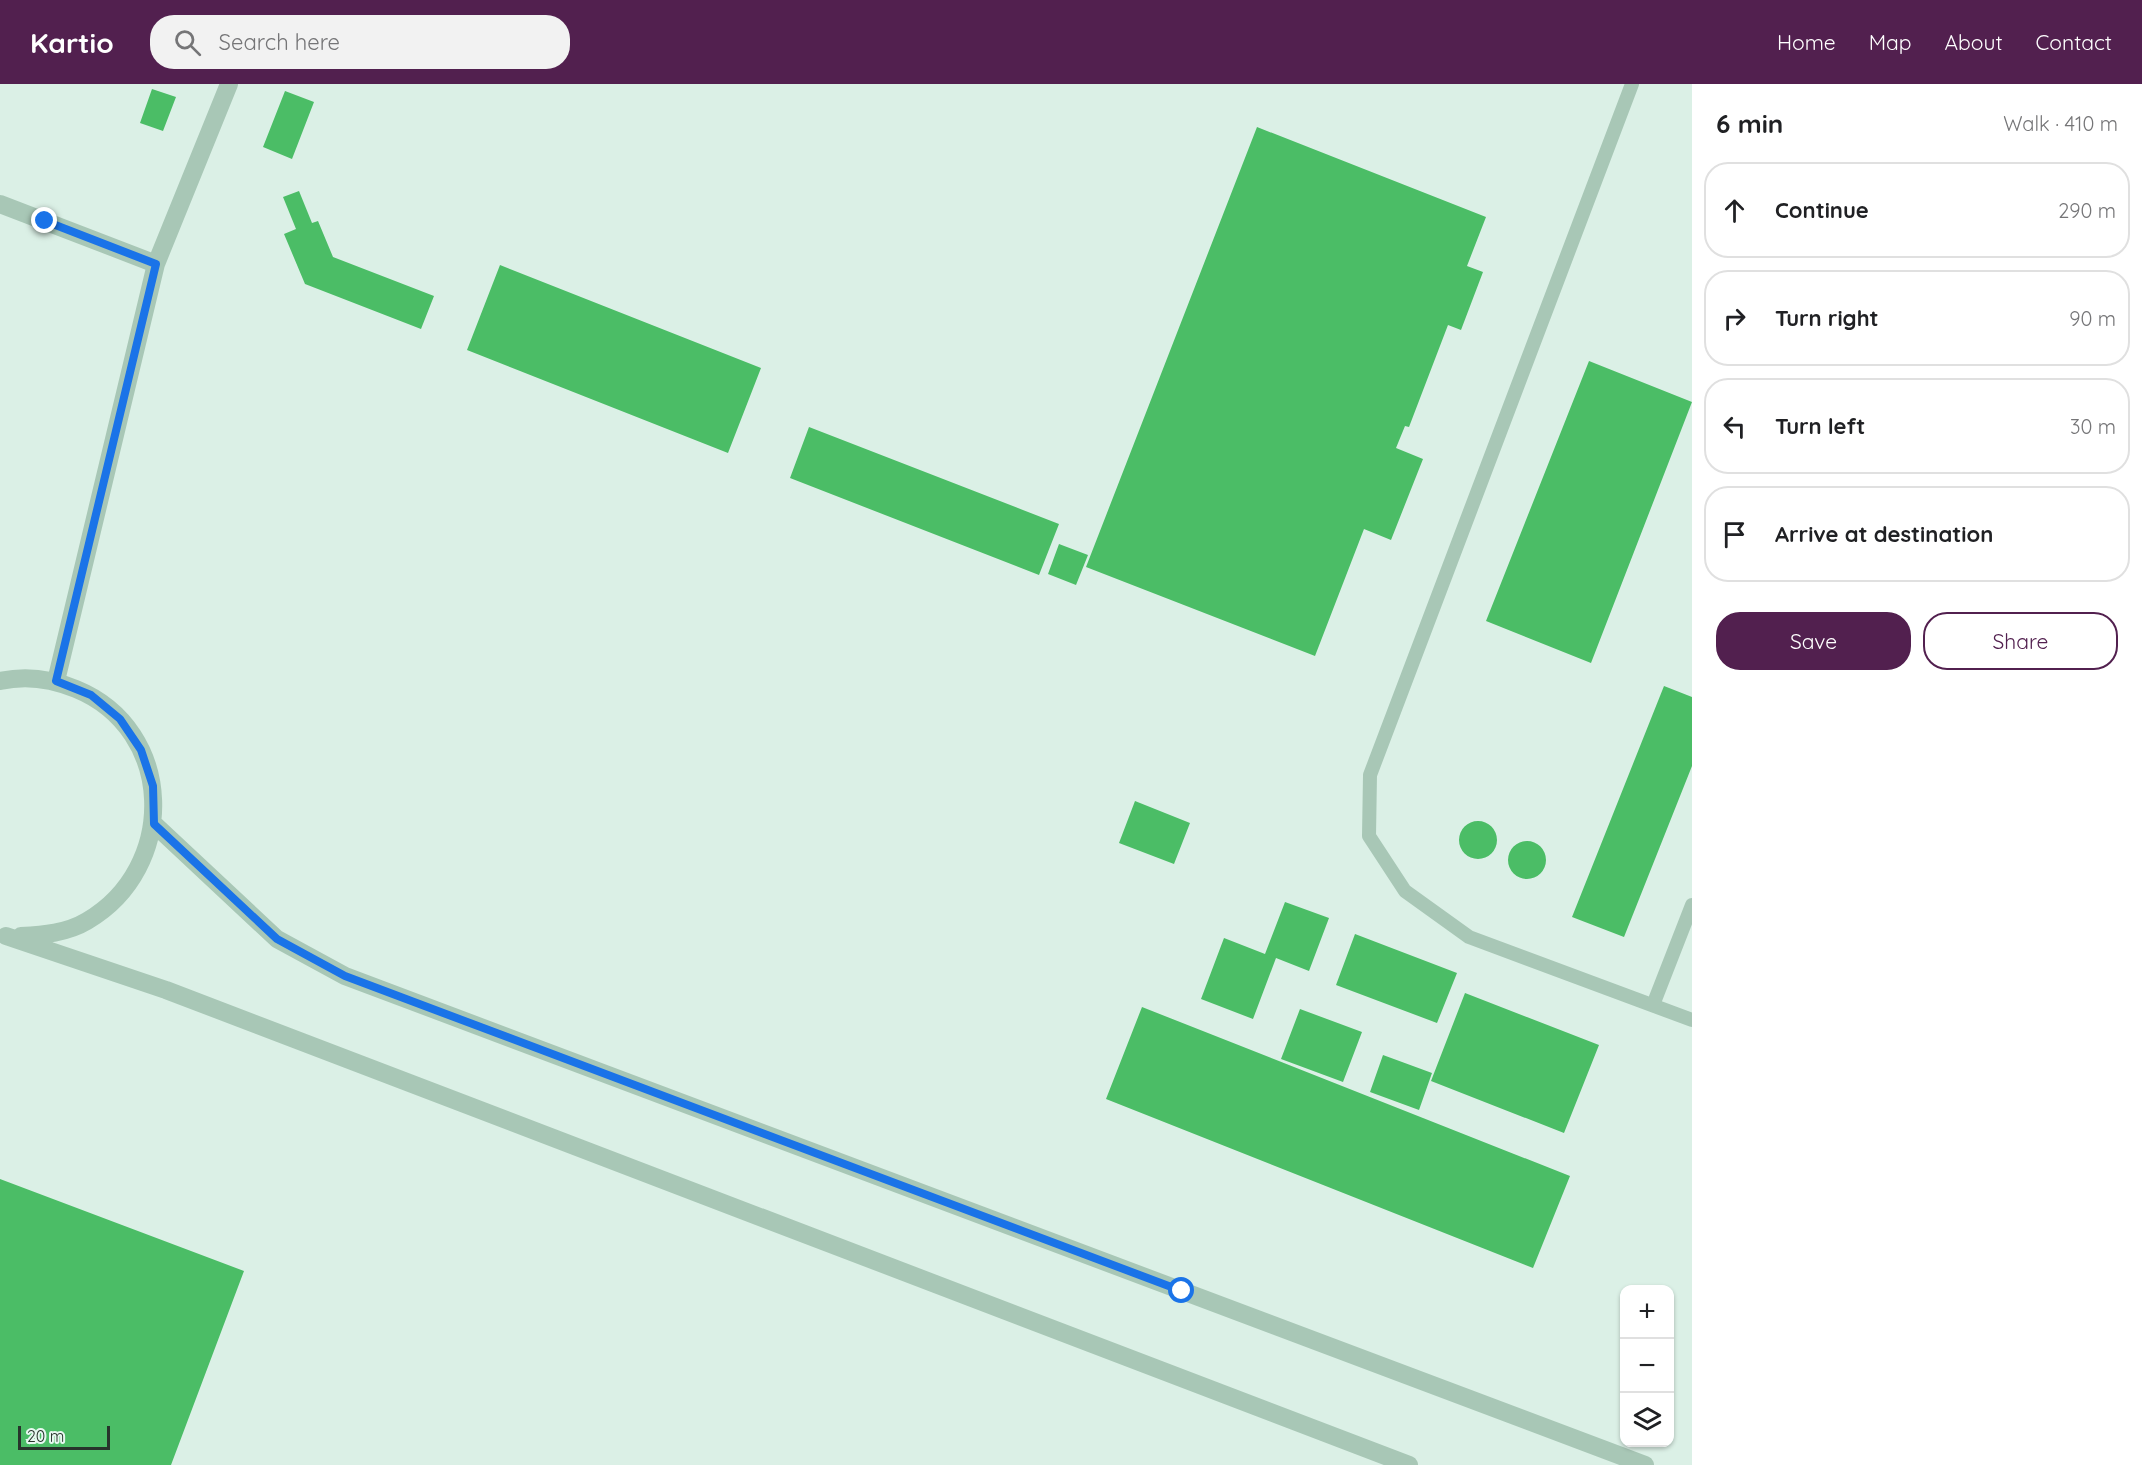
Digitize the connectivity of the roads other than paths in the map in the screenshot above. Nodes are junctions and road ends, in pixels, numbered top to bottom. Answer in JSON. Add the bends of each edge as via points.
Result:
{"nodes":[{"id":1,"x":229,"y":84,"type":"edge"},
{"id":2,"x":1632,"y":84,"type":"edge"},
{"id":3,"x":0,"y":204,"type":"edge"},
{"id":4,"x":156,"y":264,"type":"junction"},
{"id":5,"x":0,"y":681,"type":"edge"},
{"id":6,"x":56,"y":681,"type":"junction"},
{"id":7,"x":154,"y":824,"type":"junction"},
{"id":8,"x":1692,"y":905,"type":"edge"},
{"id":9,"x":3,"y":935,"type":"edge"},
{"id":10,"x":1653,"y":1005,"type":"junction"},
{"id":11,"x":1692,"y":1020,"type":"edge"},
{"id":12,"x":1409,"y":1465,"type":"edge"},
{"id":13,"x":1645,"y":1465,"type":"edge"}],
"edges":[{"from":1,"to":4,"type":"street"},
{"from":2,"to":10,"type":"lane","via":[[1370,775],[1369,836],[1405,891],[1469,937]]},
{"from":3,"to":4,"type":"street"},
{"from":4,"to":6,"type":"street"},
{"from":5,"to":6,"type":"street"},
{"from":6,"to":7,"type":"street","via":[[91,695],[120,719],[141,750],[153,786]]},
{"from":7,"to":9,"type":"street","via":[[143,863],[119,897],[86,922],[47,935]]},
{"from":7,"to":13,"type":"street","via":[[277,939],[345,976]]},
{"from":8,"to":10,"type":"lane"},
{"from":9,"to":12,"type":"street","via":[[166,990]]},
{"from":10,"to":11,"type":"lane"}]}
